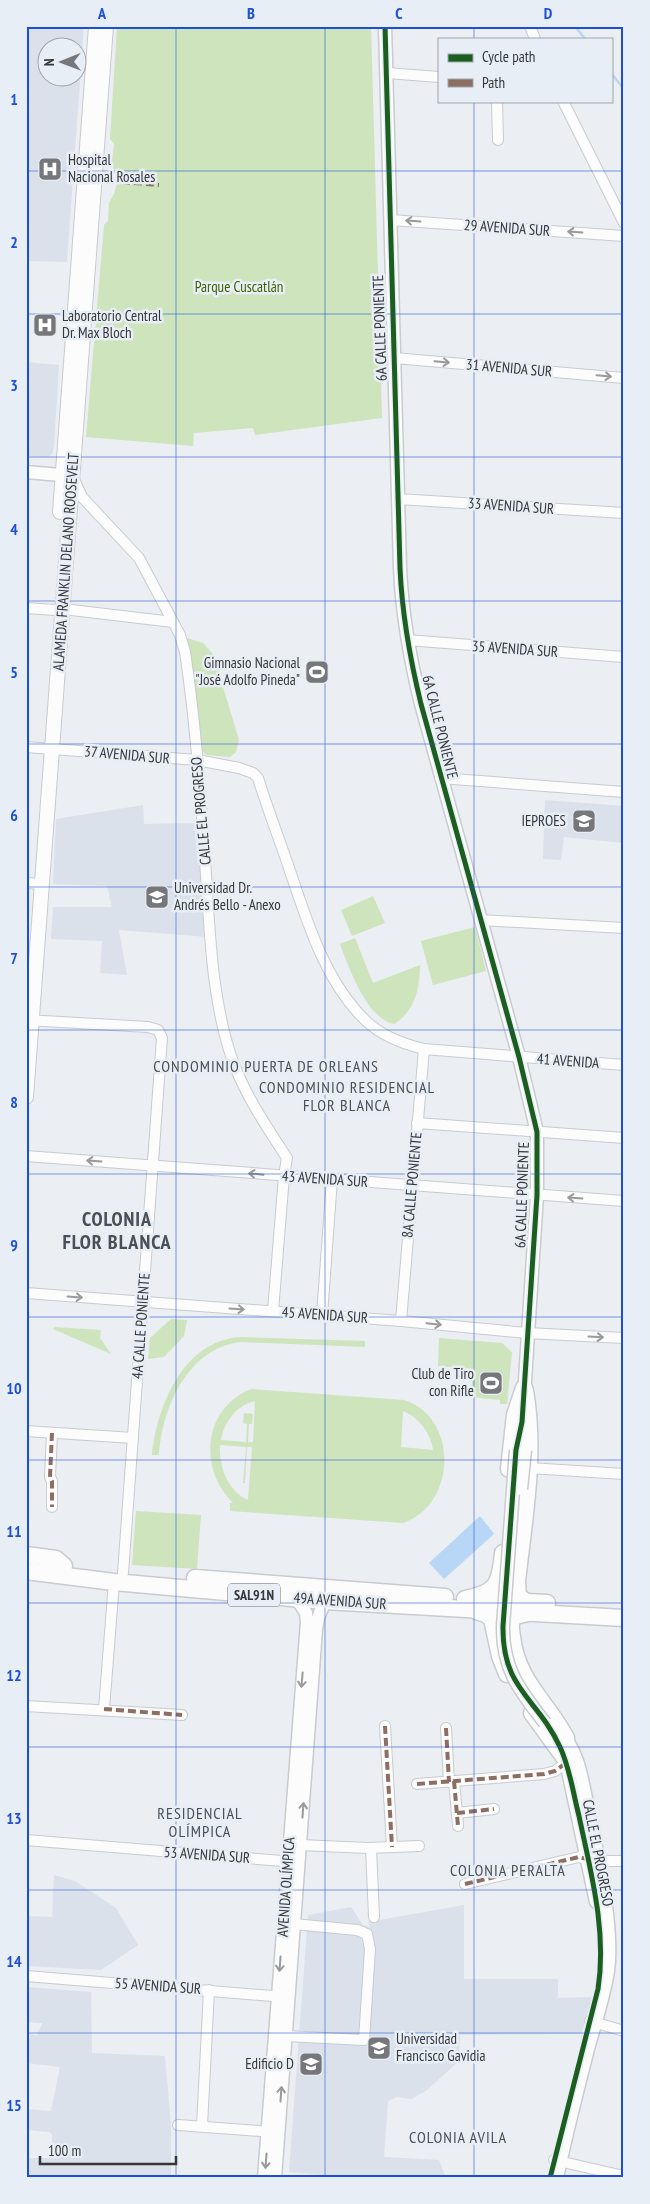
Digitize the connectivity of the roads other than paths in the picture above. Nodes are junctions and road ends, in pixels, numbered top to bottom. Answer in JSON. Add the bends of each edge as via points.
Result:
{"nodes":[{"id":1,"x":96,"y":26,"type":"edge"},
{"id":2,"x":106,"y":26,"type":"edge"},
{"id":3,"x":385,"y":26,"type":"edge"},
{"id":4,"x":530,"y":26,"type":"edge"},
{"id":5,"x":535,"y":38,"type":"edge"},
{"id":6,"x":387,"y":73,"type":"junction"},
{"id":7,"x":438,"y":77,"type":"edge"},
{"id":8,"x":497,"y":102,"type":"edge"},
{"id":9,"x":564,"y":102,"type":"edge"},
{"id":10,"x":498,"y":140,"type":"dead end"},
{"id":11,"x":390,"y":220,"type":"junction"},
{"id":12,"x":624,"y":223,"type":"edge"},
{"id":13,"x":624,"y":236,"type":"edge"},
{"id":14,"x":394,"y":358,"type":"junction"},
{"id":15,"x":624,"y":378,"type":"edge"},
{"id":16,"x":26,"y":472,"type":"edge"},
{"id":17,"x":67,"y":476,"type":"junction"},
{"id":18,"x":398,"y":499,"type":"junction"},
{"id":19,"x":624,"y":513,"type":"edge"},
{"id":20,"x":26,"y":608,"type":"edge"},
{"id":21,"x":59,"y":610,"type":"junction"},
{"id":22,"x":173,"y":622,"type":"junction"},
{"id":23,"x":407,"y":640,"type":"junction"},
{"id":24,"x":624,"y":657,"type":"edge"},
{"id":25,"x":26,"y":747,"type":"edge"},
{"id":26,"x":48,"y":748,"type":"junction"},
{"id":27,"x":197,"y":760,"type":"junction"},
{"id":28,"x":258,"y":778,"type":"joint"},
{"id":29,"x":440,"y":778,"type":"junction"},
{"id":30,"x":624,"y":792,"type":"edge"},
{"id":31,"x":34,"y":883,"type":"edge"},
{"id":32,"x":480,"y":920,"type":"junction"},
{"id":33,"x":624,"y":928,"type":"edge"},
{"id":34,"x":26,"y":996,"type":"edge"},
{"id":35,"x":29,"y":1020,"type":"edge"},
{"id":36,"x":424,"y":1049,"type":"junction"},
{"id":37,"x":519,"y":1057,"type":"junction"},
{"id":38,"x":624,"y":1065,"type":"edge"},
{"id":39,"x":26,"y":1097,"type":"edge"},
{"id":40,"x":417,"y":1123,"type":"junction"},
{"id":41,"x":537,"y":1132,"type":"junction"},
{"id":42,"x":624,"y":1138,"type":"edge"},
{"id":43,"x":26,"y":1156,"type":"edge"},
{"id":44,"x":154,"y":1166,"type":"junction"},
{"id":45,"x":284,"y":1176,"type":"junction"},
{"id":46,"x":332,"y":1179,"type":"junction"},
{"id":47,"x":412,"y":1184,"type":"junction"},
{"id":48,"x":537,"y":1195,"type":"junction"},
{"id":49,"x":624,"y":1201,"type":"edge"},
{"id":50,"x":26,"y":1293,"type":"edge"},
{"id":51,"x":143,"y":1302,"type":"junction"},
{"id":52,"x":273,"y":1311,"type":"junction"},
{"id":53,"x":322,"y":1315,"type":"junction"},
{"id":54,"x":400,"y":1321,"type":"junction"},
{"id":55,"x":527,"y":1333,"type":"junction"},
{"id":56,"x":624,"y":1338,"type":"edge"},
{"id":57,"x":524,"y":1388,"type":"junction"},
{"id":58,"x":26,"y":1431,"type":"edge"},
{"id":59,"x":52,"y":1433,"type":"junction"},
{"id":60,"x":132,"y":1438,"type":"junction"},
{"id":61,"x":529,"y":1468,"type":"junction"},
{"id":62,"x":624,"y":1474,"type":"edge"},
{"id":63,"x":52,"y":1507,"type":"dead end"},
{"id":64,"x":26,"y":1554,"type":"edge"},
{"id":65,"x":26,"y":1562,"type":"edge"},
{"id":66,"x":26,"y":1571,"type":"edge"},
{"id":67,"x":63,"y":1571,"type":"junction"},
{"id":68,"x":119,"y":1577,"type":"junction"},
{"id":69,"x":26,"y":1579,"type":"edge"},
{"id":70,"x":517,"y":1581,"type":"junction"},
{"id":71,"x":498,"y":1583,"type":"junction"},
{"id":72,"x":298,"y":1598,"type":"junction"},
{"id":73,"x":324,"y":1601,"type":"junction"},
{"id":74,"x":467,"y":1604,"type":"junction"},
{"id":75,"x":518,"y":1606,"type":"junction"},
{"id":76,"x":624,"y":1609,"type":"edge"},
{"id":77,"x":624,"y":1618,"type":"edge"},
{"id":78,"x":494,"y":1627,"type":"junction"},
{"id":79,"x":511,"y":1630,"type":"junction"},
{"id":80,"x":26,"y":1706,"type":"edge"},
{"id":81,"x":104,"y":1709,"type":"junction"},
{"id":82,"x":182,"y":1715,"type":"dead end"},
{"id":83,"x":547,"y":1721,"type":"junction"},
{"id":84,"x":385,"y":1726,"type":"dead end"},
{"id":85,"x":446,"y":1728,"type":"dead end"},
{"id":86,"x":566,"y":1738,"type":"junction"},
{"id":87,"x":565,"y":1760,"type":"junction"},
{"id":88,"x":452,"y":1781,"type":"junction"},
{"id":89,"x":417,"y":1784,"type":"dead end"},
{"id":90,"x":494,"y":1809,"type":"dead end"},
{"id":91,"x":457,"y":1813,"type":"junction"},
{"id":92,"x":458,"y":1826,"type":"dead end"},
{"id":93,"x":26,"y":1840,"type":"edge"},
{"id":94,"x":300,"y":1845,"type":"junction"},
{"id":95,"x":419,"y":1846,"type":"dead end"},
{"id":96,"x":392,"y":1847,"type":"junction"},
{"id":97,"x":371,"y":1848,"type":"junction"},
{"id":98,"x":592,"y":1860,"type":"junction"},
{"id":99,"x":293,"y":1861,"type":"junction"},
{"id":100,"x":624,"y":1861,"type":"edge"},
{"id":101,"x":466,"y":1884,"type":"dead end"},
{"id":102,"x":374,"y":1918,"type":"dead end"},
{"id":103,"x":294,"y":1924,"type":"junction"},
{"id":104,"x":26,"y":1976,"type":"edge"},
{"id":105,"x":209,"y":1990,"type":"junction"},
{"id":106,"x":283,"y":1996,"type":"junction"},
{"id":107,"x":593,"y":2022,"type":"junction"},
{"id":108,"x":624,"y":2031,"type":"edge"},
{"id":109,"x":286,"y":2036,"type":"junction"},
{"id":110,"x":178,"y":2125,"type":"dead end"},
{"id":111,"x":202,"y":2126,"type":"junction"},
{"id":112,"x":273,"y":2132,"type":"junction"},
{"id":113,"x":557,"y":2161,"type":"junction"},
{"id":114,"x":624,"y":2176,"type":"edge"},
{"id":115,"x":264,"y":2178,"type":"edge"},
{"id":116,"x":275,"y":2178,"type":"edge"},
{"id":117,"x":550,"y":2178,"type":"edge"},
{"id":118,"x":556,"y":2178,"type":"edge"}],
"edges":[{"from":1,"to":17,"type":"main road","name":"ALAMEDA FRANKLIN DELANO ROOSEVELT"},
{"from":2,"to":17,"type":"main road","name":"ALAMEDA FRANKLIN DELANO ROOSEVELT"},
{"from":3,"to":6,"type":"street","name":"6A CALLE PONIENTE"},
{"from":4,"to":5,"type":"street"},
{"from":6,"to":7,"type":"street"},
{"from":6,"to":11,"type":"street","name":"6A CALLE PONIENTE"},
{"from":8,"to":10,"type":"street"},
{"from":9,"to":12,"type":"street"},
{"from":13,"to":11,"type":"street","name":"29 AVENIDA SUR","one_way":true},
{"from":11,"to":14,"type":"street","name":"6A CALLE PONIENTE"},
{"from":14,"to":15,"type":"street","name":"31 AVENIDA SUR","one_way":true},
{"from":14,"to":18,"type":"street","name":"6A CALLE PONIENTE"},
{"from":16,"to":17,"type":"street"},
{"from":17,"to":21,"type":"main road","name":"ALAMEDA FRANKLIN DELANO ROOSEVELT"},
{"from":17,"to":22,"type":"street","name":"CALLE EL PROGRESO","via":[[82,498],[139,558]]},
{"from":18,"to":19,"type":"street","name":"33 AVENIDA SUR"},
{"from":18,"to":23,"type":"street","name":"6A CALLE PONIENTE","via":[[400,583]]},
{"from":20,"to":21,"type":"street"},
{"from":21,"to":22,"type":"street"},
{"from":21,"to":26,"type":"main road","name":"ALAMEDA FRANKLIN DELANO ROOSEVELT"},
{"from":22,"to":27,"type":"street","name":"CALLE EL PROGRESO","via":[[185,652]]},
{"from":23,"to":24,"type":"street","name":"35 AVENIDA SUR"},
{"from":23,"to":29,"type":"street","name":"6A CALLE PONIENTE"},
{"from":25,"to":26,"type":"street","name":"37 AVENIDA SUR"},
{"from":26,"to":27,"type":"street","name":"37 AVENIDA SUR"},
{"from":26,"to":31,"type":"main road","name":"ALAMEDA FRANKLIN DELANO ROOSEVELT"},
{"from":27,"to":28,"type":"street","name":"37 AVENIDA SUR","via":[[239,768]]},
{"from":27,"to":45,"type":"street","name":"CALLE EL PROGRESO","via":[[211,946],[224,1026],[232,1058],[245,1089],[287,1158]]},
{"from":28,"to":36,"type":"street","name":"41 AVENIDA","via":[[298,895],[328,969],[345,997],[373,1026],[402,1043]]},
{"from":29,"to":30,"type":"street"},
{"from":29,"to":32,"type":"street","name":"6A CALLE PONIENTE"},
{"from":31,"to":34,"type":"main road","name":"ALAMEDA FRANKLIN DELANO ROOSEVELT"},
{"from":31,"to":35,"type":"main road","name":"ALAMEDA FRANKLIN DELANO ROOSEVELT"},
{"from":32,"to":33,"type":"street"},
{"from":32,"to":37,"type":"street","name":"6A CALLE PONIENTE"},
{"from":35,"to":39,"type":"main road","name":"ALAMEDA FRANKLIN DELANO ROOSEVELT"},
{"from":35,"to":44,"type":"street","name":"4A CALLE PONIENTE","via":[[158,1030],[162,1038]]},
{"from":36,"to":37,"type":"street","name":"41 AVENIDA"},
{"from":36,"to":40,"type":"street","name":"8A CALLE PONIENTE"},
{"from":37,"to":38,"type":"street","name":"41 AVENIDA"},
{"from":37,"to":41,"type":"street","name":"6A CALLE PONIENTE"},
{"from":40,"to":41,"type":"street"},
{"from":40,"to":47,"type":"street","name":"8A CALLE PONIENTE"},
{"from":41,"to":42,"type":"street"},
{"from":41,"to":48,"type":"street","name":"6A CALLE PONIENTE"},
{"from":44,"to":43,"type":"street","name":"43 AVENIDA SUR","one_way":true},
{"from":45,"to":44,"type":"street","name":"43 AVENIDA SUR","one_way":true},
{"from":44,"to":51,"type":"street","name":"4A CALLE PONIENTE"},
{"from":45,"to":46,"type":"street","name":"43 AVENIDA SUR"},
{"from":45,"to":52,"type":"street"},
{"from":46,"to":47,"type":"street","name":"43 AVENIDA SUR"},
{"from":46,"to":53,"type":"street"},
{"from":47,"to":48,"type":"street","name":"43 AVENIDA SUR"},
{"from":47,"to":54,"type":"street","name":"8A CALLE PONIENTE"},
{"from":49,"to":48,"type":"street","name":"43 AVENIDA SUR","one_way":true},
{"from":48,"to":55,"type":"street","name":"6A CALLE PONIENTE"},
{"from":50,"to":51,"type":"street","name":"45 AVENIDA SUR","one_way":true},
{"from":51,"to":52,"type":"street","name":"45 AVENIDA SUR","one_way":true},
{"from":51,"to":60,"type":"street","name":"4A CALLE PONIENTE"},
{"from":52,"to":53,"type":"street","name":"45 AVENIDA SUR"},
{"from":53,"to":54,"type":"street","name":"45 AVENIDA SUR"},
{"from":54,"to":55,"type":"street","name":"45 AVENIDA SUR","one_way":true},
{"from":55,"to":56,"type":"street","name":"45 AVENIDA SUR","one_way":true},
{"from":55,"to":57,"type":"street","name":"6A CALLE PONIENTE"},
{"from":57,"to":61,"type":"main road"},
{"from":57,"to":71,"type":"main road","via":[[515,1415]]},
{"from":57,"to":75,"type":"street","name":"6A CALLE PONIENTE","bridge":true},
{"from":58,"to":59,"type":"street"},
{"from":59,"to":60,"type":"street"},
{"from":59,"to":63,"type":"street"},
{"from":60,"to":68,"type":"street","name":"4A CALLE PONIENTE"},
{"from":61,"to":62,"type":"street"},
{"from":61,"to":70,"type":"main road"},
{"from":64,"to":67,"type":"main road","via":[[56,1559]]},
{"from":65,"to":67,"type":"main road","name":"49A AVENIDA SUR","number":"SAL91N"},
{"from":66,"to":67,"type":"main road","name":"49A AVENIDA SUR","number":"SAL91N"},
{"from":67,"to":68,"type":"main road","name":"49A AVENIDA SUR","number":"SAL91N"},
{"from":67,"to":69,"type":"main road","via":[[52,1581]]},
{"from":68,"to":72,"type":"main road","name":"49A AVENIDA SUR","number":"SAL91N"},
{"from":68,"to":74,"type":"main road","name":"49A AVENIDA SUR","number":"SAL91N"},
{"from":68,"to":81,"type":"street","name":"4A CALLE PONIENTE"},
{"from":70,"to":71,"type":"main road","via":[[510,1588],[503,1588]]},
{"from":70,"to":75,"type":"main road"},
{"from":71,"to":74,"type":"main road"},
{"from":72,"to":73,"type":"main road","name":"49A AVENIDA SUR","number":"SAL91N"},
{"from":72,"to":99,"type":"street","name":"AVENIDA OLÍMPICA","one_way":true,"via":[[307,1622]]},
{"from":73,"to":74,"type":"main road","name":"49A AVENIDA SUR","number":"SAL91N"},
{"from":94,"to":73,"type":"street","name":"AVENIDA OLÍMPICA","one_way":true,"via":[[317,1623]]},
{"from":74,"to":75,"type":"main road","name":"49A AVENIDA SUR","number":"SAL91N"},
{"from":74,"to":78,"type":"main road","via":[[492,1619]]},
{"from":75,"to":76,"type":"main road","name":"49A AVENIDA SUR","number":"SAL91N"},
{"from":75,"to":77,"type":"main road","name":"49A AVENIDA SUR","number":"SAL91N"},
{"from":75,"to":79,"type":"main road"},
{"from":75,"to":83,"type":"street","name":"CALLE EL PROGRESO","bridge":true,"via":[[502,1638],[506,1662],[519,1688]]},
{"from":78,"to":79,"type":"main road","via":[[502,1622]]},
{"from":78,"to":87,"type":"main road","via":[[500,1656],[512,1682]]},
{"from":79,"to":86,"type":"main road","via":[[522,1673]]},
{"from":80,"to":81,"type":"street"},
{"from":81,"to":82,"type":"street"},
{"from":83,"to":86,"type":"street","name":"CALLE EL PROGRESO"},
{"from":83,"to":87,"type":"street","name":"CALLE EL PROGRESO"},
{"from":84,"to":96,"type":"street"},
{"from":85,"to":88,"type":"street"},
{"from":86,"to":98,"type":"street","name":"CALLE EL PROGRESO","via":[[574,1753],[582,1783]]},
{"from":87,"to":88,"type":"street","via":[[555,1771],[544,1774]]},
{"from":87,"to":98,"type":"street","name":"CALLE EL PROGRESO"},
{"from":88,"to":89,"type":"street"},
{"from":88,"to":91,"type":"street"},
{"from":90,"to":91,"type":"street"},
{"from":91,"to":92,"type":"street"},
{"from":93,"to":99,"type":"street","name":"53 AVENIDA SUR"},
{"from":94,"to":97,"type":"street"},
{"from":94,"to":99,"type":"street","name":"AVENIDA OLÍMPICA"},
{"from":95,"to":96,"type":"street"},
{"from":96,"to":97,"type":"street"},
{"from":97,"to":102,"type":"street"},
{"from":98,"to":100,"type":"street"},
{"from":98,"to":101,"type":"street","via":[[579,1857]]},
{"from":98,"to":107,"type":"street","name":"CALLE EL PROGRESO","via":[[601,1956]]},
{"from":99,"to":103,"type":"street","name":"AVENIDA OLÍMPICA"},
{"from":99,"to":106,"type":"street","name":"AVENIDA OLÍMPICA","one_way":true},
{"from":103,"to":106,"type":"street","name":"AVENIDA OLÍMPICA"},
{"from":103,"to":109,"type":"street","via":[[358,1930],[367,1934],[370,1949],[364,2040]]},
{"from":104,"to":105,"type":"street","name":"55 AVENIDA SUR"},
{"from":105,"to":106,"type":"street","name":"55 AVENIDA SUR"},
{"from":105,"to":111,"type":"street"},
{"from":106,"to":109,"type":"street","name":"AVENIDA OLÍMPICA"},
{"from":106,"to":112,"type":"street","name":"AVENIDA OLÍMPICA"},
{"from":107,"to":108,"type":"street"},
{"from":107,"to":113,"type":"street","name":"CALLE EL PROGRESO"},
{"from":112,"to":109,"type":"street","name":"AVENIDA OLÍMPICA","one_way":true},
{"from":110,"to":111,"type":"street"},
{"from":111,"to":112,"type":"street"},
{"from":112,"to":115,"type":"street","name":"AVENIDA OLÍMPICA","one_way":true},
{"from":112,"to":116,"type":"street","name":"AVENIDA OLÍMPICA"},
{"from":113,"to":114,"type":"street"},
{"from":113,"to":117,"type":"street","name":"CALLE EL PROGRESO"},
{"from":113,"to":118,"type":"street","name":"CALLE EL PROGRESO"}]}
